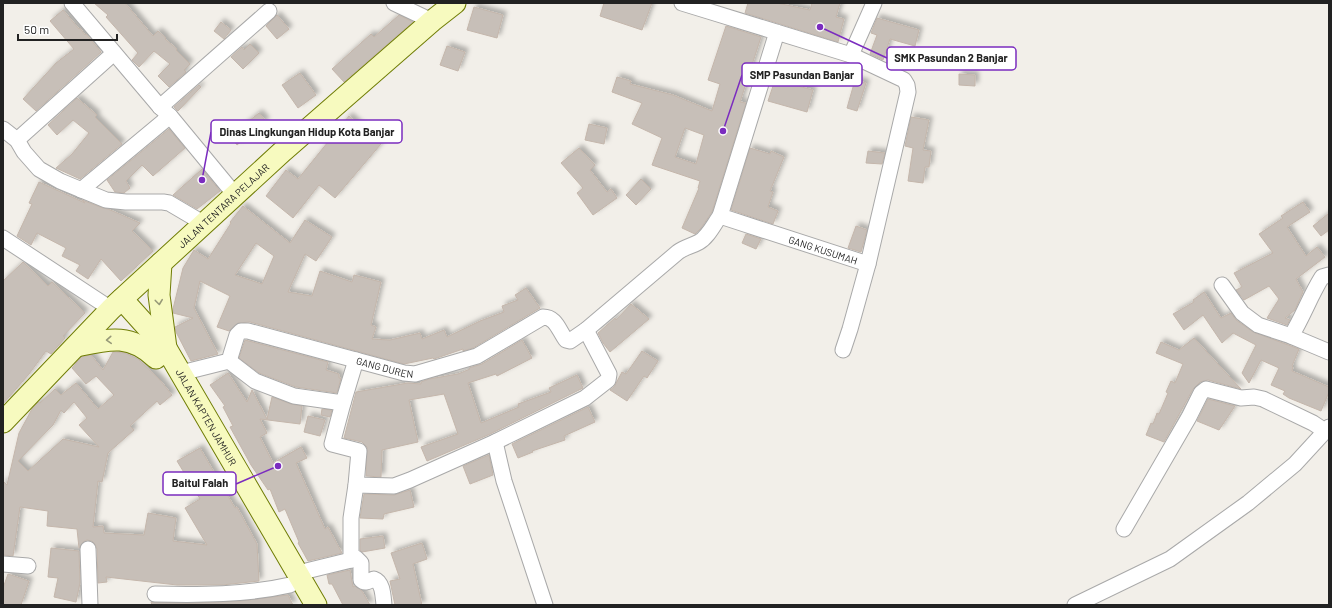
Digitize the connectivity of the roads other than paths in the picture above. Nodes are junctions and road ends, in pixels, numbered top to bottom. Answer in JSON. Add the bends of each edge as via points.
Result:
{"nodes":[{"id":1,"x":72,"y":3,"type":"edge"},
{"id":2,"x":394,"y":3,"type":"edge"},
{"id":3,"x":455,"y":3,"type":"edge"},
{"id":4,"x":682,"y":3,"type":"edge"},
{"id":5,"x":874,"y":3,"type":"edge"},
{"id":6,"x":269,"y":11,"type":"dead end"},
{"id":7,"x":432,"y":20,"type":"junction"},
{"id":8,"x":777,"y":32,"type":"junction"},
{"id":9,"x":114,"y":53,"type":"junction"},
{"id":10,"x":851,"y":55,"type":"junction"},
{"id":11,"x":165,"y":112,"type":"junction"},
{"id":12,"x":3,"y":129,"type":"edge"},
{"id":13,"x":17,"y":140,"type":"junction"},
{"id":14,"x":82,"y":190,"type":"junction"},
{"id":15,"x":236,"y":196,"type":"junction"},
{"id":16,"x":720,"y":216,"type":"junction"},
{"id":17,"x":203,"y":223,"type":"junction"},
{"id":18,"x":3,"y":238,"type":"edge"},
{"id":19,"x":161,"y":263,"type":"junction"},
{"id":20,"x":868,"y":264,"type":"junction"},
{"id":21,"x":1329,"y":275,"type":"edge"},
{"id":22,"x":1222,"y":285,"type":"dead end"},
{"id":23,"x":117,"y":304,"type":"junction"},
{"id":24,"x":586,"y":330,"type":"junction"},
{"id":25,"x":1291,"y":336,"type":"junction"},
{"id":26,"x":77,"y":346,"type":"junction"},
{"id":27,"x":843,"y":350,"type":"dead end"},
{"id":28,"x":1329,"y":352,"type":"edge"},
{"id":29,"x":161,"y":353,"type":"junction"},
{"id":30,"x":356,"y":360,"type":"junction"},
{"id":31,"x":229,"y":361,"type":"junction"},
{"id":32,"x":181,"y":372,"type":"junction"},
{"id":33,"x":343,"y":403,"type":"junction"},
{"id":34,"x":3,"y":422,"type":"edge"},
{"id":35,"x":1327,"y":429,"type":"edge"},
{"id":36,"x":495,"y":442,"type":"junction"},
{"id":37,"x":356,"y":484,"type":"junction"},
{"id":38,"x":244,"y":492,"type":"junction"},
{"id":39,"x":1124,"y":529,"type":"dead end"},
{"id":40,"x":88,"y":549,"type":"dead end"},
{"id":41,"x":350,"y":560,"type":"junction"},
{"id":42,"x":3,"y":564,"type":"edge"},
{"id":43,"x":28,"y":566,"type":"dead end"},
{"id":44,"x":294,"y":579,"type":"junction"},
{"id":45,"x":155,"y":594,"type":"dead end"},
{"id":46,"x":90,"y":605,"type":"edge"},
{"id":47,"x":302,"y":605,"type":"edge"},
{"id":48,"x":316,"y":605,"type":"edge"},
{"id":49,"x":384,"y":605,"type":"edge"},
{"id":50,"x":545,"y":605,"type":"edge"},
{"id":51,"x":1076,"y":605,"type":"edge"}],
"edges":[{"from":1,"to":9,"type":"street"},
{"from":2,"to":7,"type":"street"},
{"from":3,"to":7,"type":"street","name":"JALAN TENTARA PELAJAR"},
{"from":4,"to":8,"type":"street","name":"GANG KUSUMAH"},
{"from":5,"to":10,"type":"street"},
{"from":6,"to":11,"type":"street"},
{"from":7,"to":15,"type":"street","name":"JALAN TENTARA PELAJAR","via":[[283,151]]},
{"from":8,"to":10,"type":"street","name":"GANG KUSUMAH"},
{"from":8,"to":16,"type":"street"},
{"from":9,"to":11,"type":"street"},
{"from":9,"to":13,"type":"street"},
{"from":10,"to":20,"type":"street","name":"GANG KUSUMAH","via":[[904,80],[908,92]]},
{"from":11,"to":14,"type":"street"},
{"from":11,"to":15,"type":"street"},
{"from":12,"to":13,"type":"street"},
{"from":13,"to":14,"type":"street","via":[[39,169],[60,182]]},
{"from":14,"to":17,"type":"street","via":[[106,200],[169,203]]},
{"from":15,"to":17,"type":"street","name":"JALAN TENTARA PELAJAR"},
{"from":16,"to":20,"type":"street","name":"GANG KUSUMAH"},
{"from":16,"to":24,"type":"street","via":[[703,239],[678,252]]},
{"from":17,"to":19,"type":"street","name":"JALAN TENTARA PELAJAR"},
{"from":18,"to":23,"type":"street"},
{"from":19,"to":23,"type":"street","name":"JALAN TENTARA PELAJAR"},
{"from":19,"to":29,"type":"street","one_way":true},
{"from":20,"to":27,"type":"street"},
{"from":21,"to":25,"type":"street","via":[[1322,277],[1315,288],[1301,321]]},
{"from":22,"to":25,"type":"street","via":[[1242,314],[1258,325]]},
{"from":23,"to":26,"type":"street","name":"JALAN TENTARA PELAJAR"},
{"from":23,"to":29,"type":"street","name":"JALAN KAPTEN JAMHUR"},
{"from":24,"to":30,"type":"street","name":"GANG DUREN","via":[[570,341],[566,340],[552,318],[543,317],[478,356],[415,374]]},
{"from":24,"to":36,"type":"street","via":[[609,374],[608,380],[585,398]]},
{"from":25,"to":28,"type":"street"},
{"from":29,"to":26,"type":"street","one_way":true,"via":[[119,339]]},
{"from":26,"to":34,"type":"street","name":"JALAN TENTARA PELAJAR"},
{"from":29,"to":32,"type":"street","name":"JALAN KAPTEN JAMHUR"},
{"from":29,"to":38,"type":"street","name":"JALAN KAPTEN JAMHUR"},
{"from":30,"to":31,"type":"street","name":"GANG DUREN","via":[[241,331],[236,335]]},
{"from":30,"to":33,"type":"street"},
{"from":31,"to":32,"type":"street"},
{"from":31,"to":33,"type":"street","via":[[255,381],[294,396]]},
{"from":32,"to":38,"type":"street","name":"JALAN KAPTEN JAMHUR"},
{"from":33,"to":37,"type":"street","via":[[332,444],[359,451]]},
{"from":35,"to":39,"type":"street","via":[[1263,399],[1241,398],[1206,389],[1201,393]]},
{"from":35,"to":51,"type":"street","via":[[1295,464],[1248,503],[1170,559]]},
{"from":36,"to":37,"type":"street","via":[[394,486]]},
{"from":36,"to":50,"type":"street","via":[[504,481]]},
{"from":37,"to":41,"type":"street","via":[[350,518]]},
{"from":38,"to":44,"type":"street","name":"JALAN KAPTEN JAMHUR"},
{"from":40,"to":46,"type":"street"},
{"from":41,"to":44,"type":"street"},
{"from":41,"to":49,"type":"street","via":[[356,558],[361,563],[363,582],[378,580]]},
{"from":42,"to":43,"type":"street"},
{"from":44,"to":45,"type":"street","via":[[264,590],[205,595]]},
{"from":44,"to":47,"type":"street","name":"JALAN KAPTEN JAMHUR"},
{"from":44,"to":48,"type":"street","name":"JALAN KAPTEN JAMHUR"}]}
